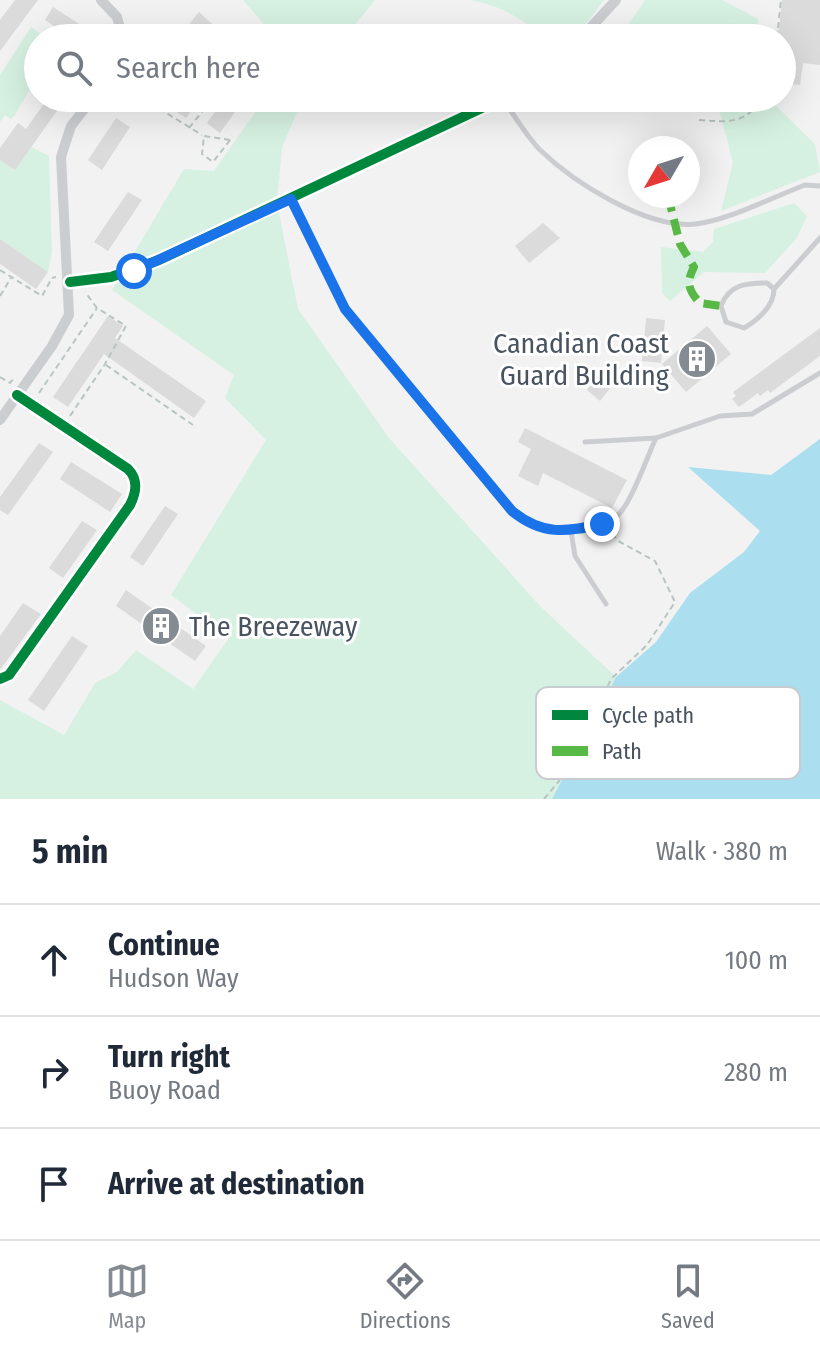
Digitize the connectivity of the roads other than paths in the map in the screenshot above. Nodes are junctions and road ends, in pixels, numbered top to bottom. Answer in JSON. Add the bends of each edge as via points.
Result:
{"nodes":[{"id":1,"x":101,"y":0,"type":"edge"},
{"id":2,"x":616,"y":0,"type":"edge"},
{"id":3,"x":119,"y":24,"type":"edge"},
{"id":4,"x":594,"y":24,"type":"edge"},
{"id":5,"x":82,"y":112,"type":"edge"},
{"id":6,"x":474,"y":112,"type":"edge"},
{"id":7,"x":513,"y":112,"type":"edge"},
{"id":8,"x":820,"y":186,"type":"edge"},
{"id":9,"x":291,"y":199,"type":"junction"},
{"id":10,"x":820,"y":238,"type":"edge"},
{"id":11,"x":69,"y":278,"type":"junction"},
{"id":12,"x":774,"y":289,"type":"junction"},
{"id":13,"x":820,"y":373,"type":"edge"},
{"id":14,"x":17,"y":395,"type":"junction"},
{"id":15,"x":0,"y":420,"type":"edge"},
{"id":16,"x":656,"y":438,"type":"junction"},
{"id":17,"x":585,"y":442,"type":"dead end"},
{"id":18,"x":571,"y":531,"type":"junction"},
{"id":19,"x":606,"y":604,"type":"dead end"},
{"id":20,"x":0,"y":679,"type":"edge"}],
"edges":[{"from":1,"to":3,"type":"street"},
{"from":2,"to":4,"type":"street"},
{"from":5,"to":11,"type":"street","via":[[71,126],[61,157]]},
{"from":6,"to":9,"type":"street"},
{"from":7,"to":8,"type":"lane","via":[[538,147],[581,182],[610,200],[668,222],[699,223],[805,185]]},
{"from":9,"to":11,"type":"street","via":[[134,271]]},
{"from":9,"to":18,"type":"lane","via":[[345,309],[512,511],[546,531]]},
{"from":10,"to":12,"type":"lane"},
{"from":11,"to":14,"type":"street","via":[[65,326]]},
{"from":12,"to":12,"type":"lane","via":[[763,283],[733,289],[721,306],[726,322],[738,328],[749,325],[773,301]]},
{"from":13,"to":16,"type":"lane","via":[[752,414],[720,416]]},
{"from":14,"to":15,"type":"street"},
{"from":14,"to":20,"type":"street","via":[[128,469],[135,490],[68,596],[9,675]]},
{"from":16,"to":17,"type":"lane"},
{"from":16,"to":18,"type":"lane","via":[[618,515]]},
{"from":18,"to":19,"type":"lane","via":[[575,556]]}]}
